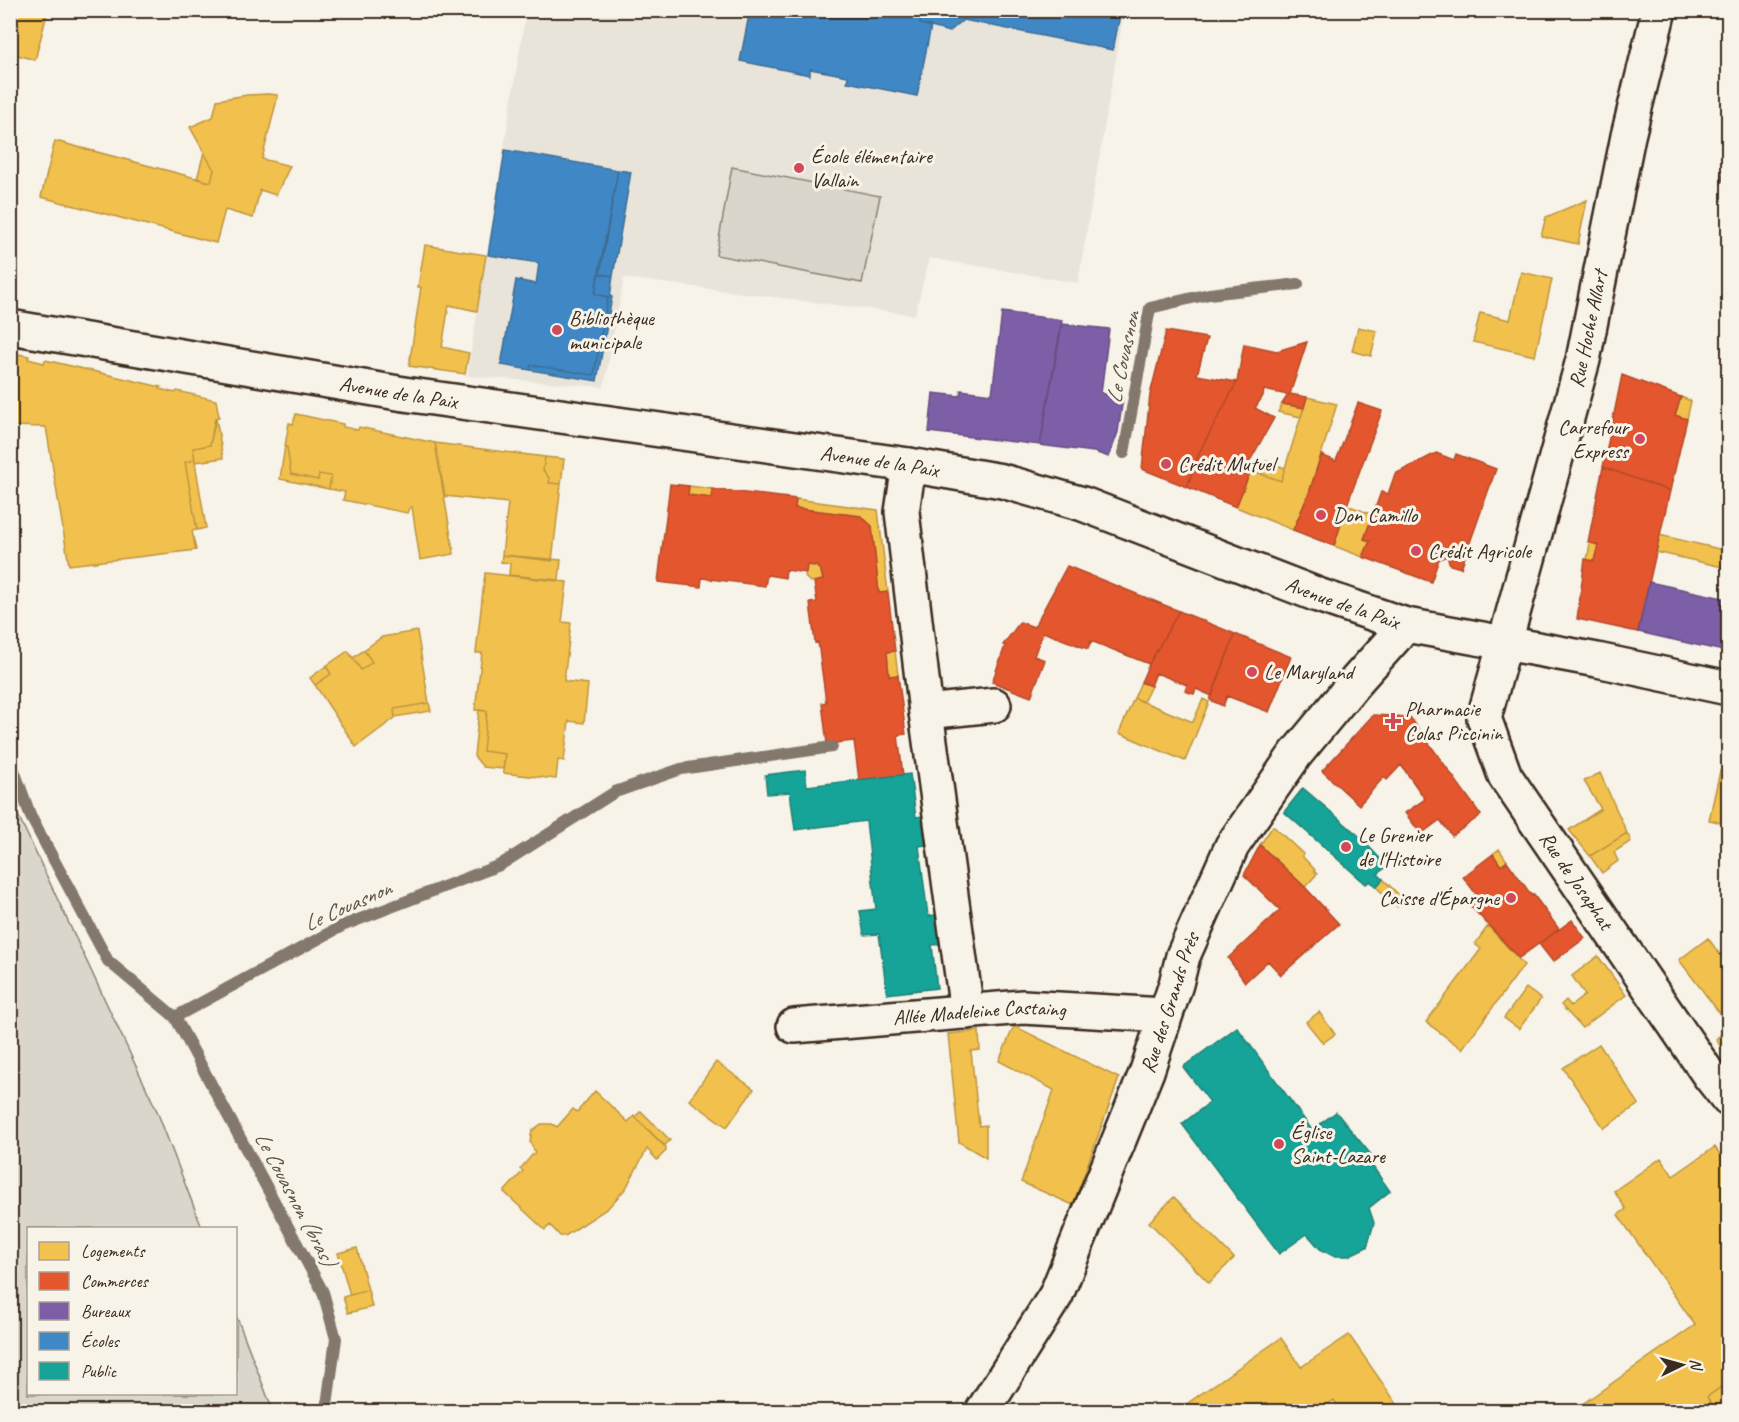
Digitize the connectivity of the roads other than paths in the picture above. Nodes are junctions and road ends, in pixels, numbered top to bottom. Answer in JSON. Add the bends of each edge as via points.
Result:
{"nodes":[{"id":1,"x":1659,"y":10,"type":"edge"},
{"id":2,"x":10,"y":327,"type":"edge"},
{"id":3,"x":909,"y":465,"type":"junction"},
{"id":4,"x":1406,"y":625,"type":"junction"},
{"id":5,"x":1505,"y":644,"type":"junction"},
{"id":6,"x":1728,"y":688,"type":"edge"},
{"id":7,"x":994,"y":705,"type":"dead end"},
{"id":8,"x":926,"y":712,"type":"junction"},
{"id":9,"x":967,"y":1012,"type":"junction"},
{"id":10,"x":1164,"y":1015,"type":"junction"},
{"id":11,"x":794,"y":1026,"type":"dead end"},
{"id":12,"x":1728,"y":1099,"type":"edge"},
{"id":13,"x":982,"y":1412,"type":"edge"}],
"edges":[{"from":1,"to":5,"type":"street","name":"Rue Hoche Allart","via":[[1628,136],[1583,360]]},
{"from":2,"to":3,"type":"street","name":"Avenue de la Paix","via":[[404,394]]},
{"from":3,"to":4,"type":"street","name":"Avenue de la Paix","via":[[1002,481],[1083,504]]},
{"from":3,"to":8,"type":"street","via":[[902,512]]},
{"from":4,"to":5,"type":"street","name":"Avenue de la Paix"},
{"from":4,"to":10,"type":"street","name":"Rue des Grands Près","via":[[1295,755],[1232,846],[1183,956]]},
{"from":5,"to":6,"type":"street","name":"Avenue de la Paix"},
{"from":5,"to":12,"type":"street","name":"Rue de Josaphat","via":[[1484,718],[1505,776]]},
{"from":7,"to":8,"type":"street"},
{"from":8,"to":9,"type":"street"},
{"from":9,"to":10,"type":"street","name":"Allée Madeleine Castaing","via":[[1023,1007]]},
{"from":9,"to":11,"type":"street","name":"Allée Madeleine Castaing"},
{"from":10,"to":13,"type":"street","name":"Rue des Grands Près","via":[[1147,1071],[1056,1295]]}]}
